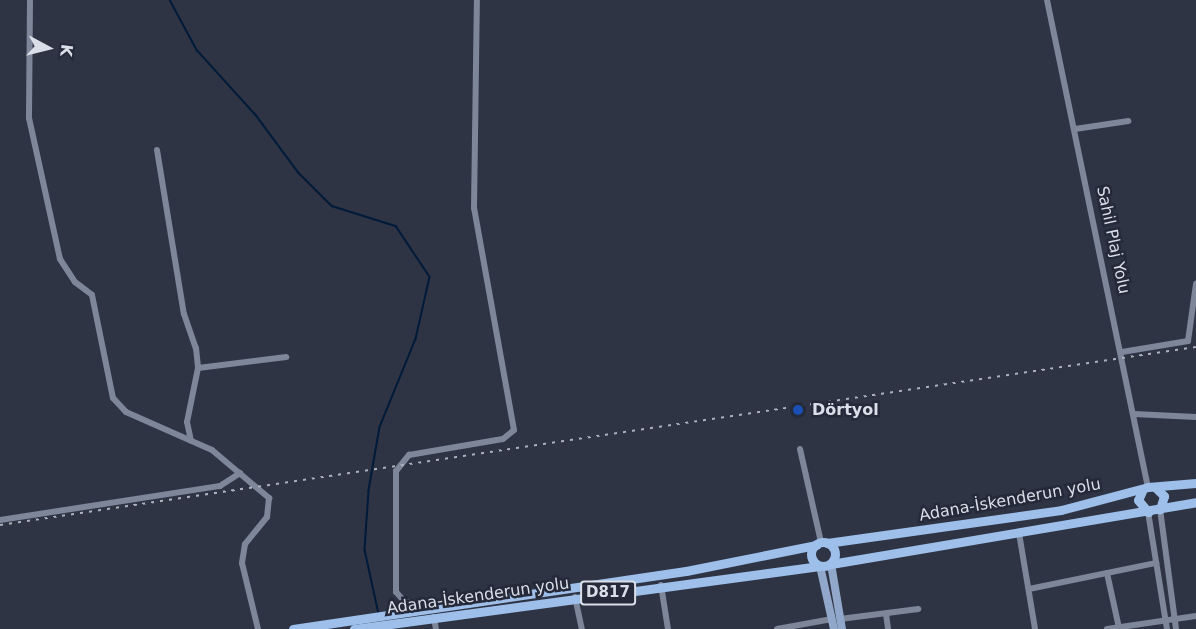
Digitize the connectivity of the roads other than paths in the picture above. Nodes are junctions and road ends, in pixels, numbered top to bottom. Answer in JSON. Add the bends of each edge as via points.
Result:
{"nodes":[{"id":1,"x":30,"y":0,"type":"edge"},
{"id":2,"x":477,"y":0,"type":"edge"},
{"id":3,"x":1047,"y":0,"type":"edge"},
{"id":4,"x":1128,"y":121,"type":"dead end"},
{"id":5,"x":1075,"y":129,"type":"junction"},
{"id":6,"x":157,"y":150,"type":"dead end"},
{"id":7,"x":1196,"y":284,"type":"edge"},
{"id":8,"x":1196,"y":341,"type":"edge"},
{"id":9,"x":1188,"y":342,"type":"junction"},
{"id":10,"x":1122,"y":352,"type":"junction"},
{"id":11,"x":286,"y":357,"type":"dead end"},
{"id":12,"x":198,"y":368,"type":"junction"},
{"id":13,"x":1134,"y":414,"type":"junction"},
{"id":14,"x":1196,"y":417,"type":"edge"},
{"id":15,"x":191,"y":441,"type":"junction"},
{"id":16,"x":800,"y":449,"type":"dead end"},
{"id":17,"x":240,"y":473,"type":"junction"},
{"id":18,"x":1196,"y":483,"type":"edge"},
{"id":19,"x":1149,"y":487,"type":"junction"},
{"id":20,"x":1196,"y":502,"type":"edge"},
{"id":21,"x":1160,"y":509,"type":"junction"},
{"id":22,"x":1148,"y":512,"type":"junction"},
{"id":23,"x":0,"y":520,"type":"edge"},
{"id":24,"x":1019,"y":533,"type":"junction"},
{"id":25,"x":821,"y":543,"type":"junction"},
{"id":26,"x":1156,"y":563,"type":"junction"},
{"id":27,"x":826,"y":565,"type":"junction"},
{"id":28,"x":1107,"y":573,"type":"junction"},
{"id":29,"x":662,"y":585,"type":"junction"},
{"id":30,"x":1029,"y":590,"type":"junction"},
{"id":31,"x":575,"y":597,"type":"junction"},
{"id":32,"x":446,"y":605,"type":"junction"},
{"id":33,"x":918,"y":609,"type":"dead end"},
{"id":34,"x":886,"y":614,"type":"junction"},
{"id":35,"x":1196,"y":616,"type":"edge"},
{"id":36,"x":396,"y":617,"type":"junction"},
{"id":37,"x":434,"y":617,"type":"junction"},
{"id":38,"x":836,"y":619,"type":"junction"},
{"id":39,"x":1174,"y":619,"type":"junction"},
{"id":40,"x":1165,"y":620,"type":"junction"},
{"id":41,"x":1119,"y":628,"type":"edge"},
{"id":42,"x":258,"y":629,"type":"edge"},
{"id":43,"x":293,"y":629,"type":"edge"},
{"id":44,"x":354,"y":629,"type":"edge"},
{"id":45,"x":436,"y":629,"type":"edge"},
{"id":46,"x":582,"y":629,"type":"edge"},
{"id":47,"x":668,"y":629,"type":"edge"},
{"id":48,"x":777,"y":629,"type":"edge"},
{"id":49,"x":834,"y":629,"type":"edge"},
{"id":50,"x":842,"y":629,"type":"edge"},
{"id":51,"x":888,"y":629,"type":"edge"},
{"id":52,"x":1035,"y":629,"type":"edge"},
{"id":53,"x":1107,"y":629,"type":"edge"},
{"id":54,"x":1167,"y":629,"type":"edge"},
{"id":55,"x":1176,"y":629,"type":"edge"}],
"edges":[{"from":1,"to":15,"type":"street","via":[[29,118],[60,259],[75,282],[92,295],[113,398],[126,412]]},
{"from":2,"to":32,"type":"street","via":[[474,208],[514,430],[503,439],[409,455],[396,471],[396,592],[405,602]]},
{"from":3,"to":5,"type":"street","name":"Sahil Plaj Yolu"},
{"from":4,"to":5,"type":"street"},
{"from":5,"to":10,"type":"street","name":"Sahil Plaj Yolu"},
{"from":6,"to":12,"type":"street"},
{"from":7,"to":9,"type":"street"},
{"from":8,"to":9,"type":"street"},
{"from":9,"to":10,"type":"street"},
{"from":10,"to":13,"type":"street","name":"Sahil Plaj Yolu"},
{"from":11,"to":12,"type":"street"},
{"from":12,"to":15,"type":"street","via":[[188,413]]},
{"from":13,"to":14,"type":"street"},
{"from":13,"to":19,"type":"street","name":"Sahil Plaj Yolu"},
{"from":15,"to":17,"type":"street"},
{"from":16,"to":25,"type":"street"},
{"from":17,"to":23,"type":"street","via":[[220,486]]},
{"from":17,"to":42,"type":"street","via":[[269,498],[267,517],[245,544],[242,563]]},
{"from":18,"to":19,"type":"highway","name":"Adana-İskenderun yolu","number":"D817"},
{"from":19,"to":21,"type":"highway","via":[[1164,496]]},
{"from":19,"to":22,"type":"highway","via":[[1138,500]]},
{"from":19,"to":25,"type":"highway","name":"Adana-İskenderun yolu","number":"D817","via":[[1061,510]]},
{"from":20,"to":21,"type":"highway","name":"Adana-İskenderun yolu","number":"D817"},
{"from":21,"to":22,"type":"highway","name":"Adana-İskenderun yolu","number":"D817"},
{"from":21,"to":39,"type":"street"},
{"from":22,"to":24,"type":"highway","name":"Adana-İskenderun yolu","number":"D817"},
{"from":22,"to":26,"type":"street"},
{"from":24,"to":27,"type":"highway","name":"Adana-İskenderun yolu","number":"D817"},
{"from":24,"to":30,"type":"street"},
{"from":25,"to":27,"type":"highway","via":[[835,552]]},
{"from":25,"to":27,"type":"highway","via":[[812,559]]},
{"from":25,"to":32,"type":"highway","number":"D817","via":[[686,571]]},
{"from":26,"to":28,"type":"street"},
{"from":26,"to":40,"type":"street"},
{"from":27,"to":29,"type":"highway","name":"Adana-İskenderun yolu","number":"D817"},
{"from":27,"to":38,"type":"main road"},
{"from":28,"to":30,"type":"street"},
{"from":28,"to":41,"type":"street"},
{"from":29,"to":31,"type":"highway","name":"Adana-İskenderun yolu","number":"D817"},
{"from":29,"to":47,"type":"street"},
{"from":30,"to":52,"type":"street"},
{"from":31,"to":37,"type":"highway","name":"Adana-İskenderun yolu","number":"D817"},
{"from":31,"to":46,"type":"street"},
{"from":32,"to":36,"type":"highway","number":"D817"},
{"from":33,"to":34,"type":"street"},
{"from":34,"to":38,"type":"street"},
{"from":34,"to":51,"type":"street"},
{"from":35,"to":39,"type":"street"},
{"from":36,"to":37,"type":"highway","name":"Adana-İskenderun yolu","number":"D817"},
{"from":36,"to":43,"type":"highway","number":"D817"},
{"from":36,"to":44,"type":"highway","name":"Adana-İskenderun yolu","number":"D817"},
{"from":37,"to":45,"type":"street"},
{"from":38,"to":48,"type":"street"},
{"from":38,"to":49,"type":"main road"},
{"from":38,"to":50,"type":"main road"},
{"from":39,"to":40,"type":"street"},
{"from":39,"to":55,"type":"street"},
{"from":40,"to":41,"type":"street"},
{"from":40,"to":54,"type":"street"},
{"from":41,"to":53,"type":"street"}]}
